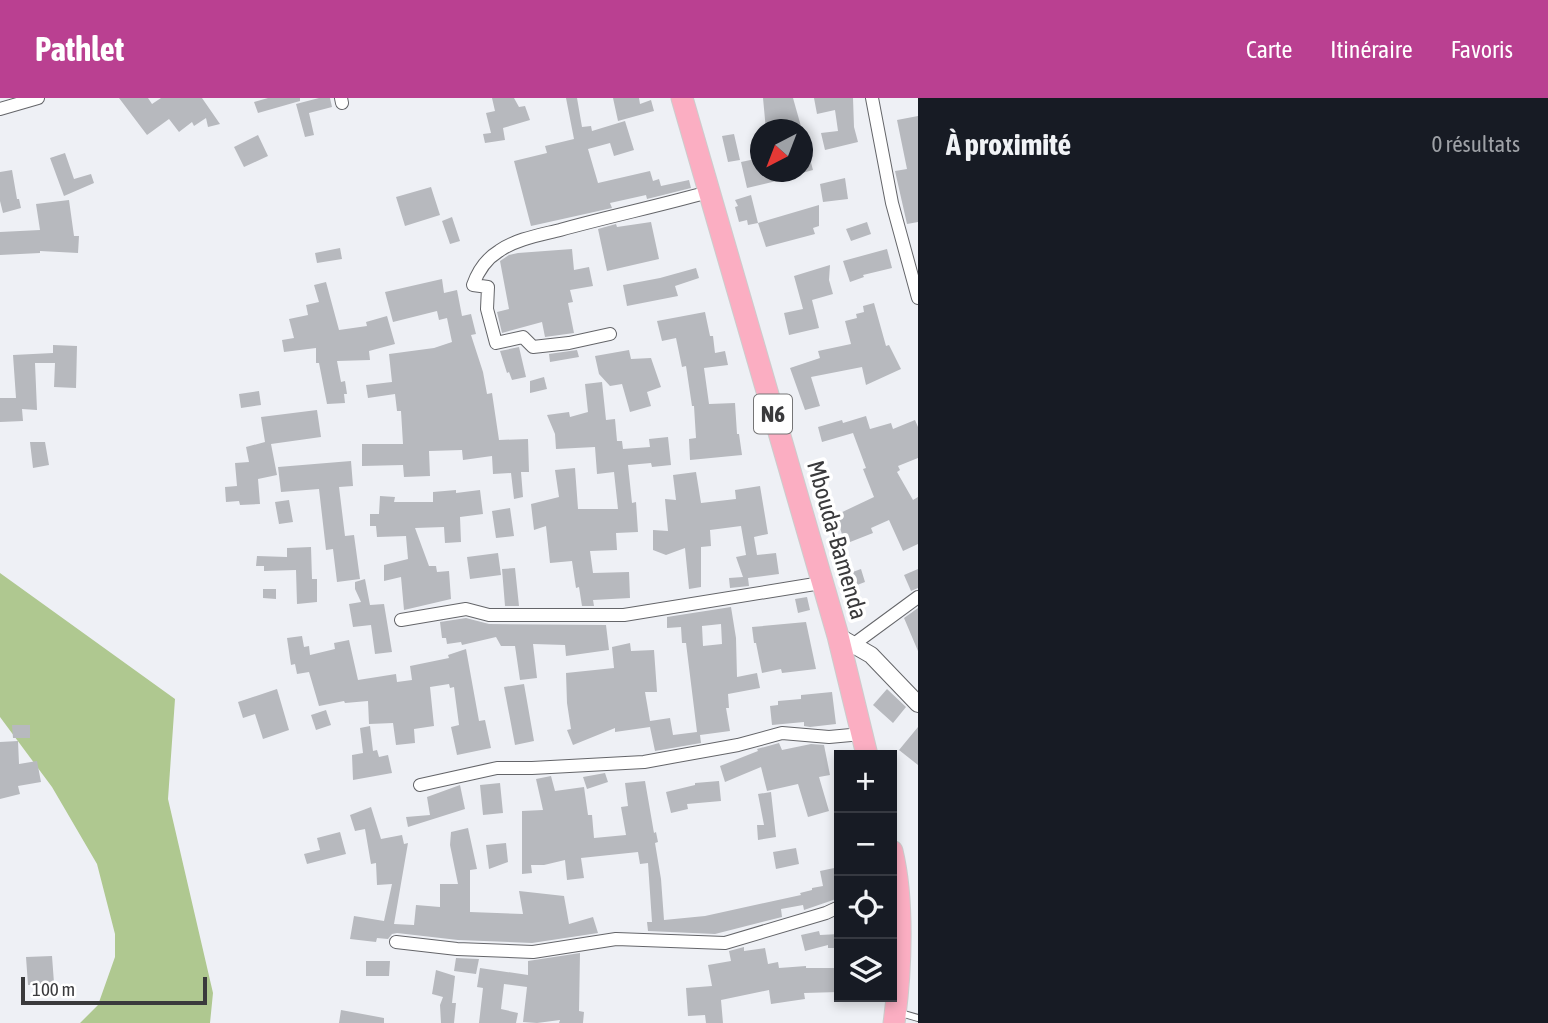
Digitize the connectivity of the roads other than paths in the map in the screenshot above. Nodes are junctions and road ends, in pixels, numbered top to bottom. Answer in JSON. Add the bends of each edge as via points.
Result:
{"nodes":[{"id":1,"x":38,"y":98,"type":"edge"},
{"id":2,"x":682,"y":98,"type":"edge"},
{"id":3,"x":872,"y":98,"type":"edge"},
{"id":4,"x":0,"y":109,"type":"edge"},
{"id":5,"x":708,"y":192,"type":"junction"},
{"id":6,"x":918,"y":298,"type":"edge"},
{"id":7,"x":610,"y":334,"type":"dead end"},
{"id":8,"x":821,"y":583,"type":"junction"},
{"id":9,"x":918,"y":597,"type":"edge"},
{"id":10,"x":401,"y":620,"type":"dead end"},
{"id":11,"x":846,"y":640,"type":"junction"},
{"id":12,"x":918,"y":704,"type":"edge"},
{"id":13,"x":865,"y":745,"type":"edge"},
{"id":14,"x":420,"y":785,"type":"dead end"},
{"id":15,"x":834,"y":910,"type":"edge"},
{"id":16,"x":897,"y":916,"type":"edge"},
{"id":17,"x":396,"y":942,"type":"dead end"},
{"id":18,"x":895,"y":1017,"type":"edge"},
{"id":19,"x":918,"y":1018,"type":"edge"}],
"edges":[{"from":1,"to":4,"type":"street"},
{"from":2,"to":5,"type":"highway","name":"Mbouda-Bamenda","number":"N6"},
{"from":3,"to":6,"type":"street","via":[[892,203]]},
{"from":5,"to":7,"type":"street","via":[[516,242],[487,259],[477,273],[473,285],[488,287],[487,309],[496,343],[523,337],[533,346]]},
{"from":5,"to":8,"type":"highway","name":"Mbouda-Bamenda","number":"N6"},
{"from":8,"to":10,"type":"street","via":[[624,615],[488,615],[466,610]]},
{"from":8,"to":11,"type":"highway","name":"Mbouda-Bamenda","number":"N6"},
{"from":9,"to":11,"type":"street"},
{"from":11,"to":12,"type":"street","via":[[871,655]]},
{"from":11,"to":13,"type":"highway","name":"Mbouda-Bamenda","number":"N6"},
{"from":13,"to":14,"type":"street","via":[[782,733],[644,762],[497,768]]},
{"from":15,"to":17,"type":"street","via":[[725,943],[616,939],[533,953]]},
{"from":16,"to":18,"type":"highway","via":[[900,953]]},
{"from":18,"to":19,"type":"lane"}]}
